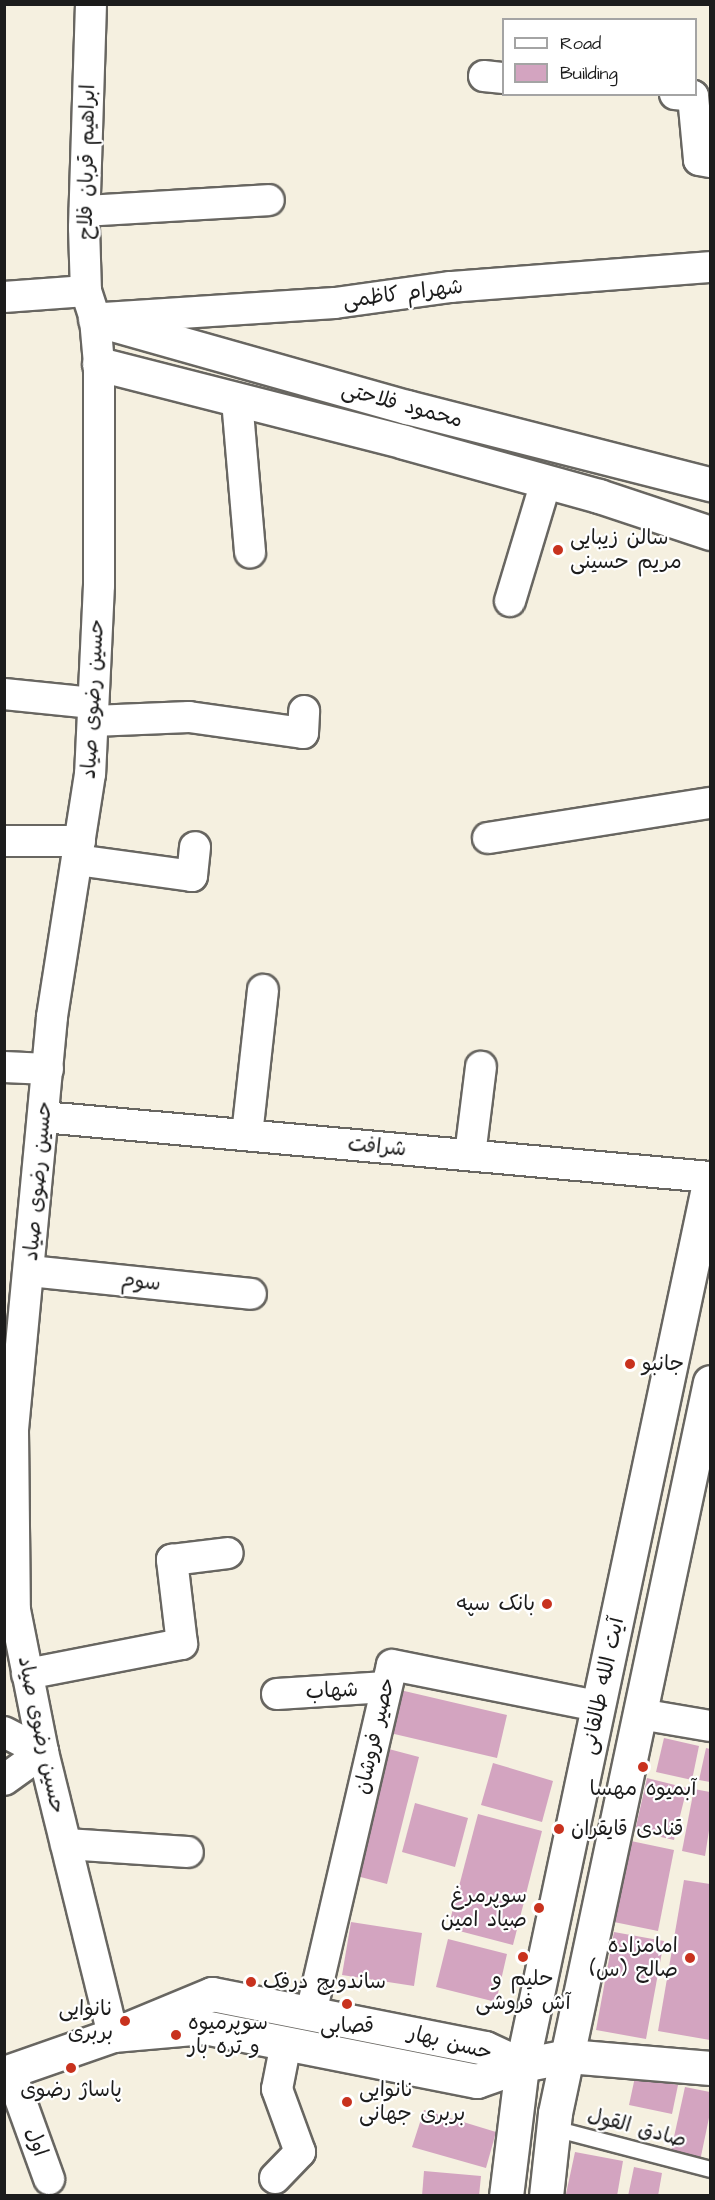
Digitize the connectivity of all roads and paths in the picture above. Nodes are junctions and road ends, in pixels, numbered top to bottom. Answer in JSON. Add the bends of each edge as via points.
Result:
{"nodes":[{"id":1,"x":91,"y":4,"type":"edge"},
{"id":2,"x":693,"y":96,"type":"edge"},
{"id":3,"x":711,"y":162,"type":"edge"},
{"id":4,"x":269,"y":200,"type":"dead end"},
{"id":5,"x":85,"y":211,"type":"junction"},
{"id":6,"x":711,"y":267,"type":"edge"},
{"id":7,"x":4,"y":297,"type":"edge"},
{"id":8,"x":91,"y":305,"type":"junction"},
{"id":9,"x":99,"y":364,"type":"junction"},
{"id":10,"x":237,"y":400,"type":"junction"},
{"id":11,"x":407,"y":407,"type":"junction"},
{"id":12,"x":404,"y":442,"type":"junction"},
{"id":13,"x":608,"y":459,"type":"junction"},
{"id":14,"x":546,"y":482,"type":"junction"},
{"id":15,"x":711,"y":484,"type":"edge"},
{"id":16,"x":599,"y":496,"type":"junction"},
{"id":17,"x":711,"y":533,"type":"edge"},
{"id":18,"x":250,"y":552,"type":"dead end"},
{"id":19,"x":510,"y":601,"type":"dead end"},
{"id":20,"x":4,"y":694,"type":"edge"},
{"id":21,"x":304,"y":711,"type":"dead end"},
{"id":22,"x":93,"y":712,"type":"junction"},
{"id":23,"x":711,"y":803,"type":"edge"},
{"id":24,"x":488,"y":838,"type":"dead end"},
{"id":25,"x":4,"y":841,"type":"edge"},
{"id":26,"x":195,"y":847,"type":"dead end"},
{"id":27,"x":78,"y":850,"type":"junction"},
{"id":28,"x":263,"y":990,"type":"dead end"},
{"id":29,"x":4,"y":1067,"type":"edge"},
{"id":30,"x":481,"y":1067,"type":"dead end"},
{"id":31,"x":48,"y":1069,"type":"junction"},
{"id":32,"x":43,"y":1117,"type":"junction"},
{"id":33,"x":246,"y":1135,"type":"junction"},
{"id":34,"x":470,"y":1155,"type":"junction"},
{"id":35,"x":711,"y":1177,"type":"edge"},
{"id":36,"x":30,"y":1270,"type":"junction"},
{"id":37,"x":251,"y":1294,"type":"dead end"},
{"id":38,"x":711,"y":1382,"type":"edge"},
{"id":39,"x":704,"y":1449,"type":"edge"},
{"id":40,"x":228,"y":1553,"type":"dead end"},
{"id":41,"x":27,"y":1674,"type":"junction"},
{"id":42,"x":386,"y":1687,"type":"junction"},
{"id":43,"x":278,"y":1694,"type":"dead end"},
{"id":44,"x":598,"y":1706,"type":"junction"},
{"id":45,"x":640,"y":1714,"type":"junction"},
{"id":46,"x":711,"y":1726,"type":"edge"},
{"id":47,"x":4,"y":1732,"type":"edge"},
{"id":48,"x":43,"y":1752,"type":"junction"},
{"id":49,"x":4,"y":1780,"type":"edge"},
{"id":50,"x":66,"y":1844,"type":"junction"},
{"id":51,"x":188,"y":1852,"type":"dead end"},
{"id":52,"x":311,"y":2013,"type":"junction"},
{"id":53,"x":113,"y":2035,"type":"junction"},
{"id":54,"x":286,"y":2043,"type":"junction"},
{"id":55,"x":568,"y":2056,"type":"junction"},
{"id":56,"x":522,"y":2065,"type":"junction"},
{"id":57,"x":711,"y":2068,"type":"edge"},
{"id":58,"x":7,"y":2072,"type":"edge"},
{"id":59,"x":553,"y":2128,"type":"junction"},
{"id":60,"x":711,"y":2169,"type":"edge"},
{"id":61,"x":275,"y":2178,"type":"dead end"},
{"id":62,"x":49,"y":2179,"type":"dead end"},
{"id":63,"x":506,"y":2196,"type":"edge"},
{"id":64,"x":546,"y":2196,"type":"edge"}],
"edges":[{"from":1,"to":5,"type":"street","name":"ابراهیم قربان فلاح"},
{"from":2,"to":3,"type":"street","via":[[699,160]]},
{"from":4,"to":5,"type":"street"},
{"from":5,"to":8,"type":"street","name":"ابراهیم قربان فلاح"},
{"from":6,"to":8,"type":"street","name":"شهرام کاظمی","via":[[451,287],[335,303]]},
{"from":7,"to":8,"type":"street","name":"شهرام کاظمی"},
{"from":8,"to":9,"type":"street","name":"حسین رضوی صیاد"},
{"from":8,"to":11,"type":"street","name":"محمود فلاحتی"},
{"from":9,"to":10,"type":"street","name":"محمود فلاحتی"},
{"from":9,"to":22,"type":"street","name":"حسین رضوی صیاد","via":[[99,585]]},
{"from":10,"to":12,"type":"street","name":"محمود فلاحتی"},
{"from":10,"to":18,"type":"street"},
{"from":11,"to":12,"type":"street"},
{"from":11,"to":13,"type":"street","name":"محمود فلاحتی"},
{"from":12,"to":14,"type":"street","name":"محمود فلاحتی"},
{"from":13,"to":15,"type":"street","name":"محمود فلاحتی"},
{"from":13,"to":16,"type":"street"},
{"from":14,"to":16,"type":"street","name":"محمود فلاحتی"},
{"from":14,"to":19,"type":"street"},
{"from":16,"to":17,"type":"street","name":"محمود فلاحتی"},
{"from":20,"to":22,"type":"street"},
{"from":21,"to":22,"type":"street","via":[[303,733],[189,717]]},
{"from":22,"to":27,"type":"street","name":"حسین رضوی صیاد","via":[[90,774]]},
{"from":23,"to":24,"type":"street"},
{"from":25,"to":27,"type":"street"},
{"from":26,"to":27,"type":"street","via":[[192,876]]},
{"from":27,"to":31,"type":"street","name":"حسین رضوی صیاد"},
{"from":28,"to":33,"type":"street"},
{"from":29,"to":31,"type":"street"},
{"from":30,"to":34,"type":"street"},
{"from":31,"to":32,"type":"street","name":"حسین رضوی صیاد"},
{"from":32,"to":33,"type":"street","name":"شرافت"},
{"from":32,"to":36,"type":"street","name":"حسین رضوی صیاد"},
{"from":33,"to":34,"type":"street","name":"شرافت"},
{"from":34,"to":35,"type":"street","name":"شرافت"},
{"from":35,"to":44,"type":"street","name":"آیت الله طالقانی"},
{"from":36,"to":37,"type":"street","name":"سوم"},
{"from":36,"to":41,"type":"street","name":"حسین رضوی صیاد","via":[[14,1431],[15,1610]]},
{"from":38,"to":39,"type":"street","name":"آیت الله طالقانی"},
{"from":39,"to":45,"type":"street","name":"آیت الله طالقانی"},
{"from":40,"to":41,"type":"street","via":[[172,1560],[182,1644]]},
{"from":41,"to":48,"type":"street","name":"حسین رضوی صیاد"},
{"from":42,"to":43,"type":"street","name":"شهاب"},
{"from":42,"to":44,"type":"street","name":"حصیر فروشان","via":[[392,1665]]},
{"from":42,"to":52,"type":"street","name":"حصیر فروشان"},
{"from":44,"to":56,"type":"street","name":"آیت الله طالقانی"},
{"from":45,"to":46,"type":"street"},
{"from":45,"to":55,"type":"street","name":"آیت الله طالقانی"},
{"from":47,"to":48,"type":"street"},
{"from":48,"to":49,"type":"street"},
{"from":48,"to":50,"type":"street","name":"حسین رضوی صیاد"},
{"from":50,"to":51,"type":"street"},
{"from":50,"to":53,"type":"street","name":"حسین رضوی صیاد"},
{"from":52,"to":53,"type":"street","name":"حسن بهار","via":[[212,1994]]},
{"from":52,"to":56,"type":"street","name":"حسن بهار","via":[[485,2048]]},
{"from":53,"to":54,"type":"street","name":"حسن بهار","via":[[204,2027]]},
{"from":53,"to":58,"type":"street"},
{"from":54,"to":56,"type":"street","name":"حسن بهار","via":[[477,2082]]},
{"from":54,"to":61,"type":"street","via":[[277,2089],[300,2152]]},
{"from":55,"to":56,"type":"street"},
{"from":55,"to":57,"type":"street"},
{"from":55,"to":59,"type":"street","name":"آیت الله طالقانی"},
{"from":56,"to":63,"type":"street","name":"آیت الله طالقانی"},
{"from":58,"to":62,"type":"street","name":"اول"},
{"from":59,"to":60,"type":"lane","name":"صادق القول"},
{"from":59,"to":64,"type":"street","name":"آیت الله طالقانی"}]}
